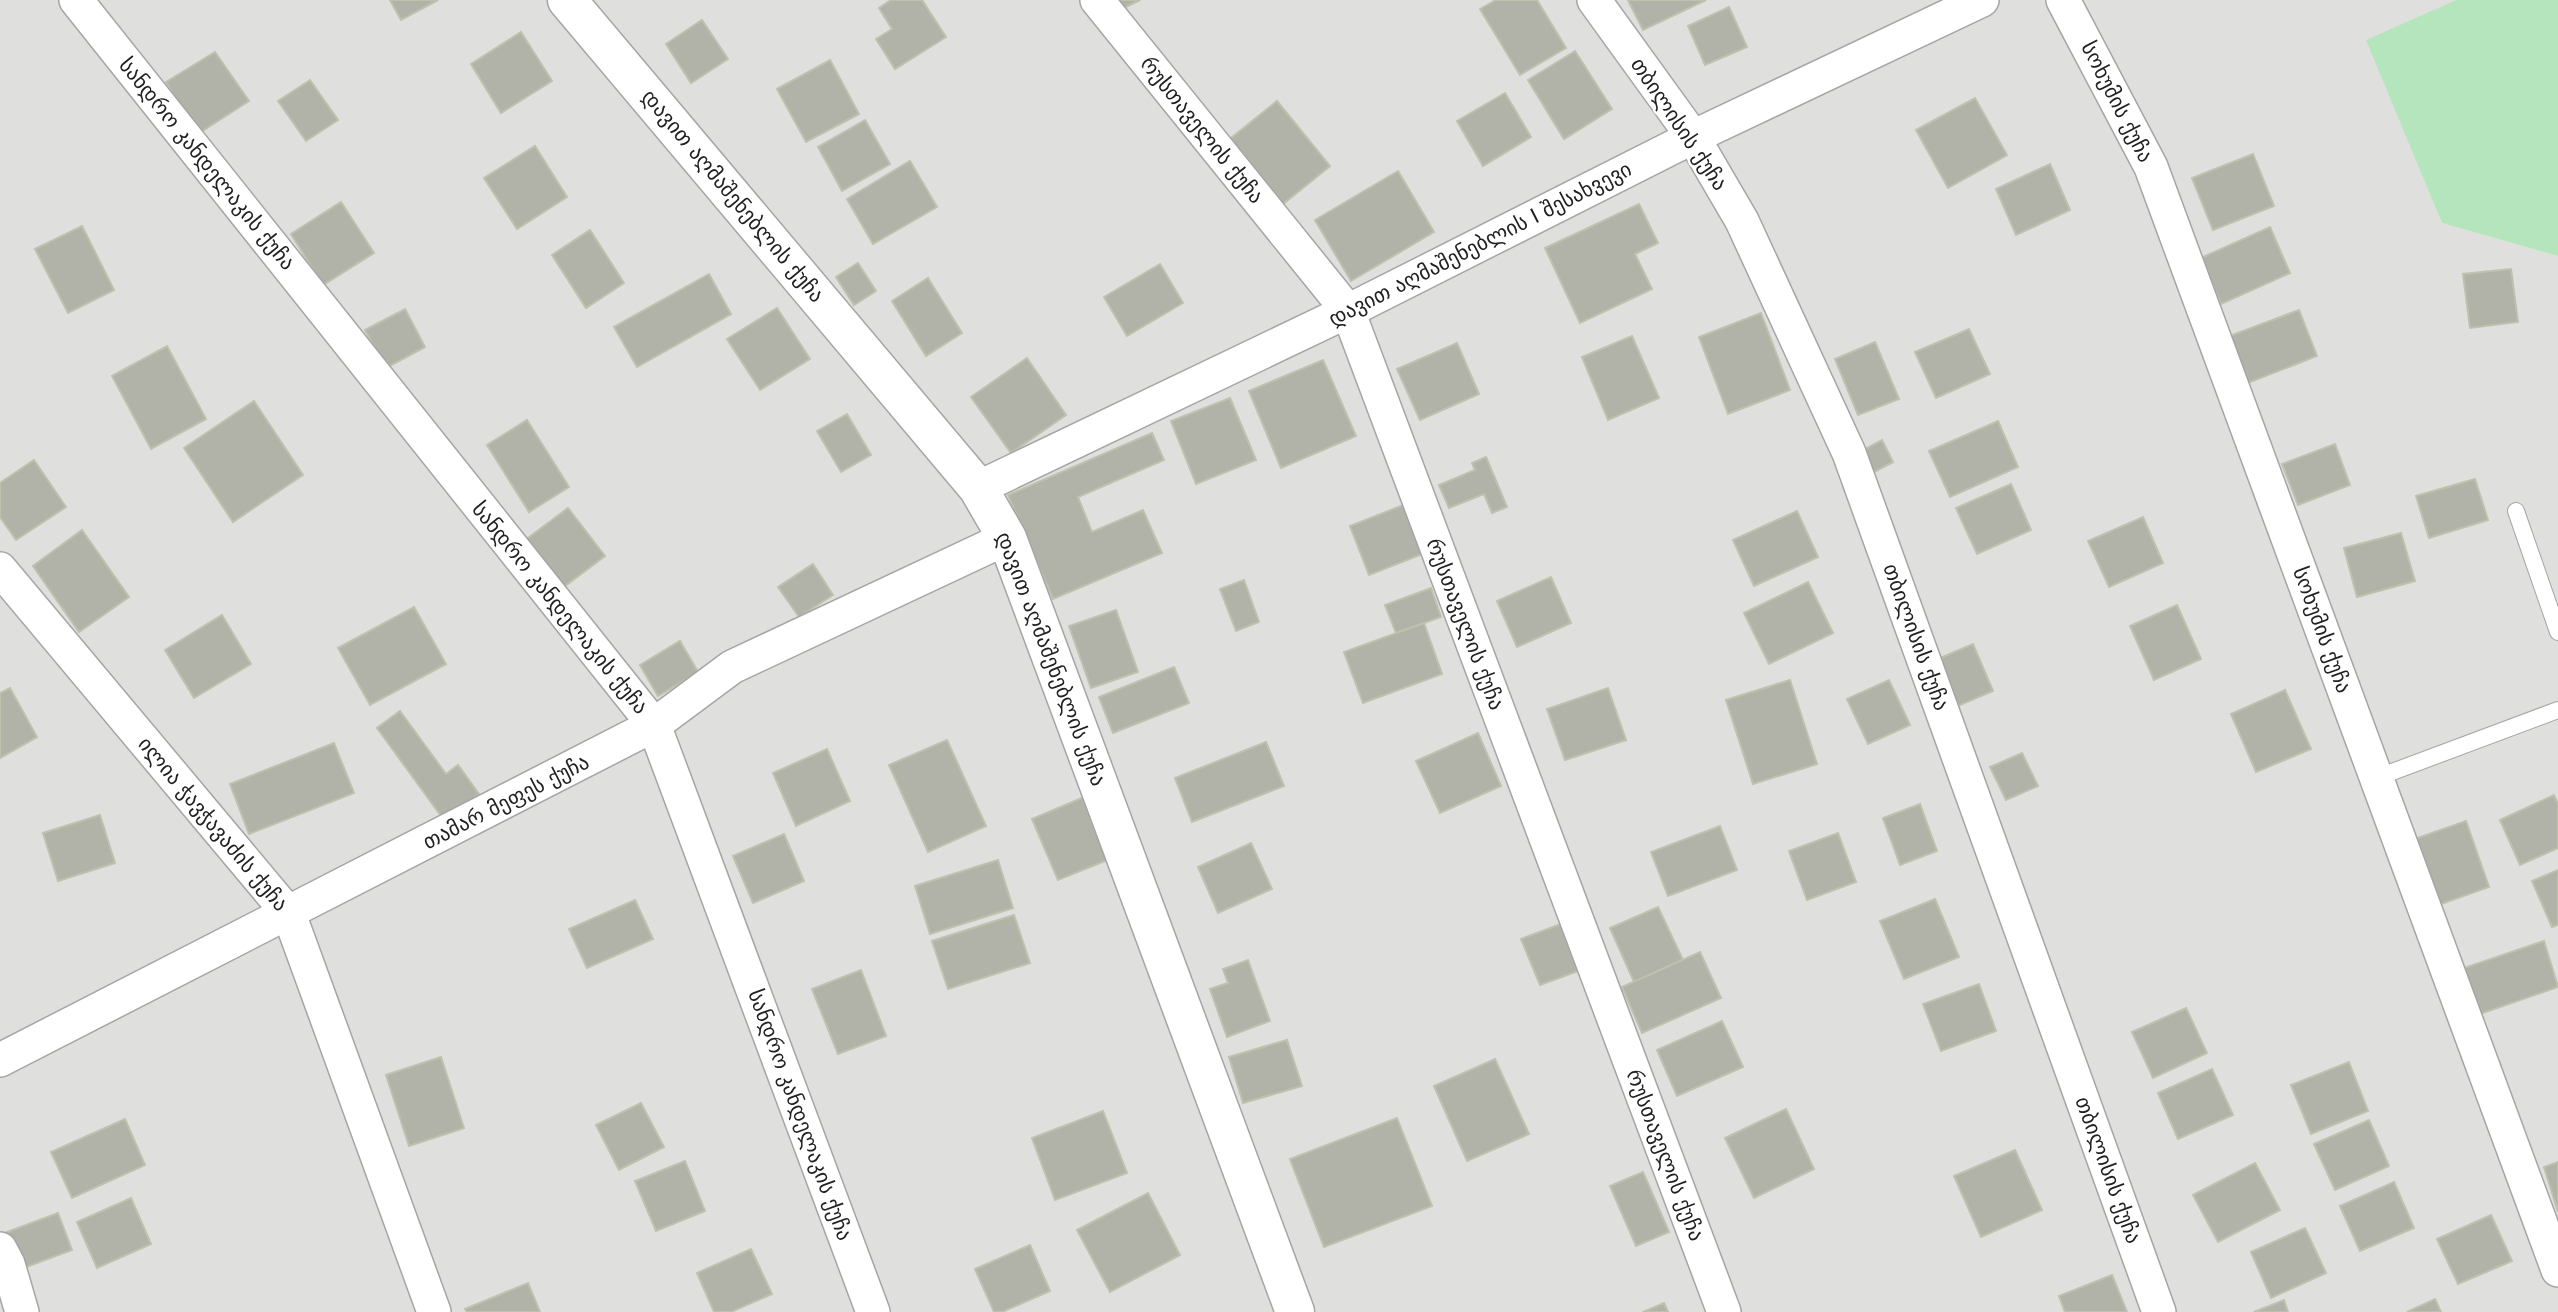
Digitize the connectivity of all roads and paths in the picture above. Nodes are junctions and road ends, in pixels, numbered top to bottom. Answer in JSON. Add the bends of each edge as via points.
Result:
{"nodes":[{"id":1,"x":76,"y":0,"type":"edge"},
{"id":2,"x":567,"y":0,"type":"edge"},
{"id":3,"x":1097,"y":0,"type":"edge"},
{"id":4,"x":1594,"y":0,"type":"edge"},
{"id":5,"x":1982,"y":0,"type":"edge"},
{"id":6,"x":2063,"y":0,"type":"edge"},
{"id":7,"x":1693,"y":137,"type":"junction"},
{"id":8,"x":1348,"y":311,"type":"junction"},
{"id":9,"x":978,"y":488,"type":"junction"},
{"id":10,"x":2516,"y":511,"type":"dead end"},
{"id":11,"x":1007,"y":538,"type":"junction"},
{"id":12,"x":0,"y":569,"type":"edge"},
{"id":13,"x":2558,"y":632,"type":"edge"},
{"id":14,"x":2558,"y":710,"type":"edge"},
{"id":15,"x":654,"y":725,"type":"junction"},
{"id":16,"x":2376,"y":778,"type":"junction"},
{"id":17,"x":289,"y":914,"type":"junction"},
{"id":18,"x":0,"y":1060,"type":"edge"},
{"id":19,"x":0,"y":1249,"type":"edge"},
{"id":20,"x":2558,"y":1270,"type":"edge"},
{"id":21,"x":22,"y":1312,"type":"edge"},
{"id":22,"x":434,"y":1312,"type":"edge"},
{"id":23,"x":873,"y":1312,"type":"edge"},
{"id":24,"x":1295,"y":1312,"type":"edge"},
{"id":25,"x":1724,"y":1312,"type":"edge"},
{"id":26,"x":2159,"y":1312,"type":"edge"}],
"edges":[{"from":1,"to":15,"type":"street","name":"სანდრო კანდელაკის ქუჩა"},
{"from":2,"to":9,"type":"street","name":"დავით აღმაშენებლის ქუჩა"},
{"from":3,"to":8,"type":"street","name":"რუსთაველის ქუჩა"},
{"from":4,"to":7,"type":"street","name":"თბილისის ქუჩა"},
{"from":5,"to":7,"type":"street","name":"დავით აღმაშენებლის I შესახვევი"},
{"from":6,"to":16,"type":"street","name":"სოხუმის ქუჩა","via":[[2151,167]]},
{"from":7,"to":8,"type":"street","name":"დავით აღმაშენებლის I შესახვევი"},
{"from":7,"to":26,"type":"street","name":"თბილისის ქუჩა","via":[[1742,221],[1849,453]]},
{"from":8,"to":9,"type":"street","name":"დავით აღმაშენებლის I შესახვევი"},
{"from":8,"to":25,"type":"street","name":"რუსთაველის ქუჩა"},
{"from":9,"to":11,"type":"street","name":"დავით აღმაშენებლის ქუჩა"},
{"from":10,"to":13,"type":"lane"},
{"from":11,"to":15,"type":"street","name":"თამარ მეფეს ქუჩა","via":[[732,667]]},
{"from":11,"to":24,"type":"street","name":"დავით აღმაშენებლის ქუჩა"},
{"from":12,"to":17,"type":"street","name":"ილია ჭავჭავაძის ქუჩა"},
{"from":14,"to":16,"type":"lane"},
{"from":15,"to":17,"type":"street","name":"თამარ მეფეს ქუჩა"},
{"from":15,"to":23,"type":"street","name":"სანდრო კანდელაკის ქუჩა"},
{"from":16,"to":20,"type":"street","name":"სოხუმის ქუჩა"},
{"from":17,"to":18,"type":"street","name":"თამარ მეფეს ქუჩა"},
{"from":17,"to":22,"type":"street","name":"ილია ჭავჭავაძის ქუჩა"},
{"from":19,"to":21,"type":"street"}]}
